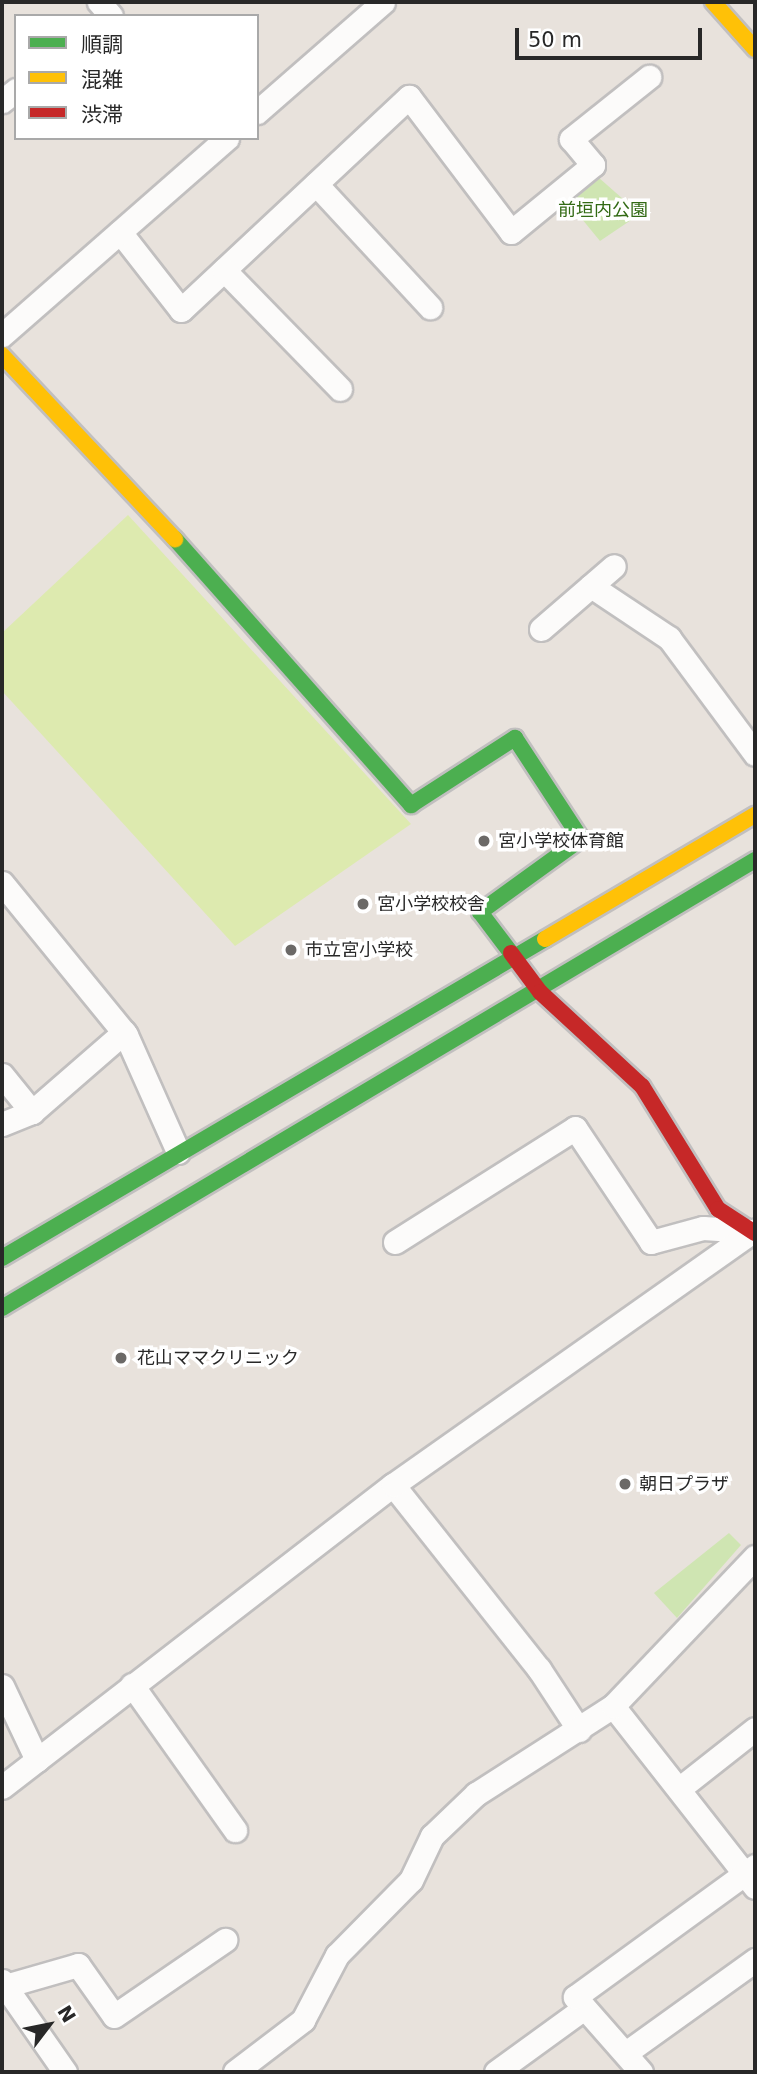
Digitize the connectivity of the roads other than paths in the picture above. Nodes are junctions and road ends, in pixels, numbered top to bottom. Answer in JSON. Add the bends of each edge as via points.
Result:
{"nodes":[{"id":1,"x":383,"y":2,"type":"edge"},
{"id":2,"x":713,"y":2,"type":"edge"},
{"id":3,"x":755,"y":49,"type":"edge"},
{"id":4,"x":649,"y":77,"type":"dead end"},
{"id":5,"x":259,"y":110,"type":"edge"},
{"id":6,"x":220,"y":141,"type":"edge"},
{"id":7,"x":316,"y":184,"type":"junction"},
{"id":8,"x":120,"y":232,"type":"junction"},
{"id":9,"x":224,"y":270,"type":"junction"},
{"id":10,"x":429,"y":307,"type":"dead end"},
{"id":11,"x":2,"y":335,"type":"edge"},
{"id":12,"x":2,"y":355,"type":"edge"},
{"id":13,"x":340,"y":389,"type":"dead end"},
{"id":14,"x":614,"y":566,"type":"dead end"},
{"id":15,"x":591,"y":586,"type":"junction"},
{"id":16,"x":541,"y":629,"type":"dead end"},
{"id":17,"x":755,"y":754,"type":"edge"},
{"id":18,"x":755,"y":815,"type":"edge"},
{"id":19,"x":755,"y":860,"type":"edge"},
{"id":20,"x":2,"y":883,"type":"edge"},
{"id":21,"x":515,"y":957,"type":"junction"},
{"id":22,"x":540,"y":992,"type":"junction"},
{"id":23,"x":124,"y":1032,"type":"junction"},
{"id":24,"x":2,"y":1075,"type":"edge"},
{"id":25,"x":32,"y":1112,"type":"junction"},
{"id":26,"x":2,"y":1124,"type":"edge"},
{"id":27,"x":178,"y":1153,"type":"junction"},
{"id":28,"x":754,"y":1232,"type":"edge"},
{"id":29,"x":396,"y":1241,"type":"dead end"},
{"id":30,"x":2,"y":1258,"type":"edge"},
{"id":31,"x":2,"y":1308,"type":"edge"},
{"id":32,"x":393,"y":1485,"type":"junction"},
{"id":33,"x":755,"y":1557,"type":"edge"},
{"id":34,"x":132,"y":1685,"type":"junction"},
{"id":35,"x":2,"y":1686,"type":"edge"},
{"id":36,"x":613,"y":1706,"type":"junction"},
{"id":37,"x":755,"y":1729,"type":"edge"},
{"id":38,"x":579,"y":1730,"type":"junction"},
{"id":39,"x":37,"y":1760,"type":"junction"},
{"id":40,"x":2,"y":1787,"type":"edge"},
{"id":41,"x":680,"y":1788,"type":"junction"},
{"id":42,"x":234,"y":1830,"type":"dead end"},
{"id":43,"x":752,"y":1876,"type":"edge"},
{"id":44,"x":225,"y":1940,"type":"dead end"},
{"id":45,"x":755,"y":1960,"type":"edge"},
{"id":46,"x":3,"y":1984,"type":"edge"},
{"id":47,"x":584,"y":2008,"type":"junction"},
{"id":48,"x":627,"y":2052,"type":"junction"},
{"id":49,"x":241,"y":2071,"type":"edge"},
{"id":50,"x":65,"y":2072,"type":"edge"},
{"id":51,"x":496,"y":2072,"type":"edge"},
{"id":52,"x":641,"y":2072,"type":"edge"}],
"edges":[{"from":1,"to":5,"type":"street"},
{"from":2,"to":3,"type":"street"},
{"from":4,"to":7,"type":"street","via":[[571,139],[593,165],[511,232],[409,97]]},
{"from":6,"to":8,"type":"street"},
{"from":7,"to":9,"type":"street"},
{"from":7,"to":10,"type":"street"},
{"from":8,"to":9,"type":"street","via":[[181,310]]},
{"from":8,"to":11,"type":"street"},
{"from":9,"to":13,"type":"street"},
{"from":12,"to":21,"type":"street","via":[[197,562],[411,805],[515,738],[581,839],[480,912]]},
{"from":14,"to":15,"type":"street"},
{"from":15,"to":16,"type":"street"},
{"from":15,"to":17,"type":"street","via":[[669,638]]},
{"from":18,"to":21,"type":"street"},
{"from":19,"to":22,"type":"street"},
{"from":20,"to":23,"type":"street"},
{"from":21,"to":22,"type":"street"},
{"from":21,"to":27,"type":"street"},
{"from":22,"to":28,"type":"street","via":[[642,1086],[718,1209]]},
{"from":22,"to":31,"type":"street"},
{"from":23,"to":25,"type":"street"},
{"from":23,"to":27,"type":"street"},
{"from":24,"to":25,"type":"street"},
{"from":25,"to":26,"type":"street"},
{"from":27,"to":30,"type":"street"},
{"from":28,"to":29,"type":"street","via":[[703,1228],[651,1241],[575,1128]]},
{"from":28,"to":32,"type":"street"},
{"from":32,"to":34,"type":"street"},
{"from":32,"to":38,"type":"street","via":[[539,1669]]},
{"from":33,"to":36,"type":"street"},
{"from":34,"to":39,"type":"street"},
{"from":34,"to":42,"type":"street"},
{"from":35,"to":39,"type":"street"},
{"from":36,"to":38,"type":"street"},
{"from":36,"to":41,"type":"street"},
{"from":37,"to":41,"type":"street"},
{"from":38,"to":49,"type":"street","via":[[476,1794],[432,1836],[411,1880],[337,1955],[303,2020]]},
{"from":39,"to":40,"type":"street"},
{"from":41,"to":43,"type":"street"},
{"from":43,"to":47,"type":"street","via":[[575,1997]]},
{"from":44,"to":46,"type":"street","via":[[114,2016],[78,1965]]},
{"from":45,"to":48,"type":"street"},
{"from":46,"to":50,"type":"street"},
{"from":47,"to":48,"type":"street"},
{"from":47,"to":51,"type":"street"},
{"from":48,"to":52,"type":"street"}]}
